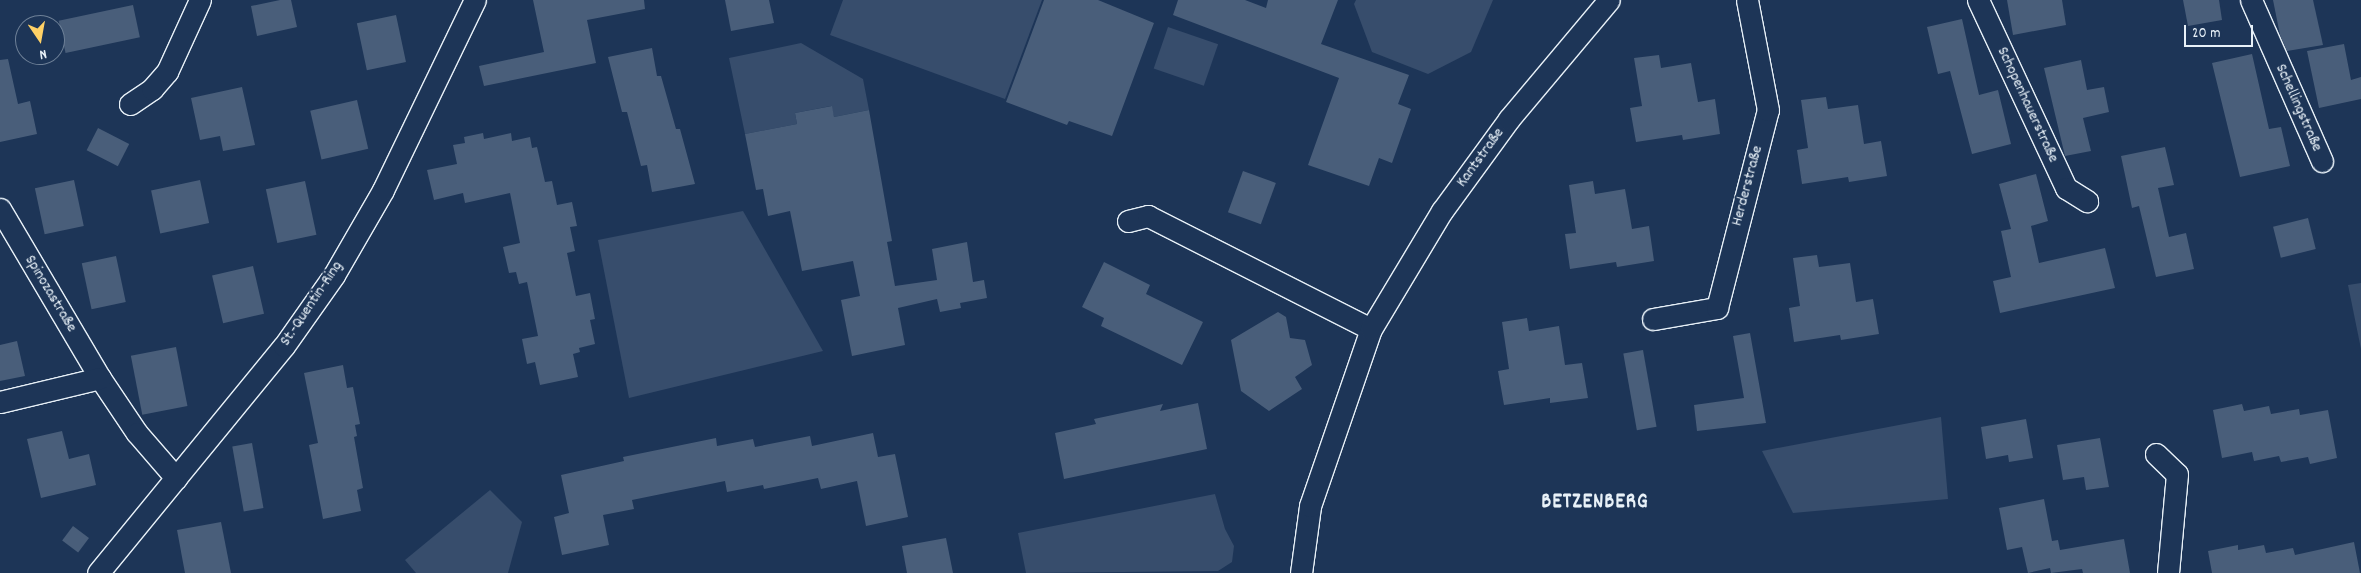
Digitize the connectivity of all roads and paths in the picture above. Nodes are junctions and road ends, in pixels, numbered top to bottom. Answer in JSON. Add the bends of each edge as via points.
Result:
{"nodes":[{"id":1,"x":200,"y":0,"type":"edge"},
{"id":2,"x":474,"y":0,"type":"edge"},
{"id":3,"x":1609,"y":0,"type":"edge"},
{"id":4,"x":1747,"y":0,"type":"edge"},
{"id":5,"x":1978,"y":0,"type":"edge"},
{"id":6,"x":2252,"y":0,"type":"edge"},
{"id":7,"x":130,"y":104,"type":"dead end"},
{"id":8,"x":2322,"y":161,"type":"dead end"},
{"id":9,"x":2087,"y":201,"type":"dead end"},
{"id":10,"x":0,"y":209,"type":"edge"},
{"id":11,"x":1128,"y":221,"type":"dead end"},
{"id":12,"x":1653,"y":319,"type":"dead end"},
{"id":13,"x":1372,"y":329,"type":"junction"},
{"id":14,"x":100,"y":378,"type":"junction"},
{"id":15,"x":0,"y":402,"type":"edge"},
{"id":16,"x":2156,"y":454,"type":"dead end"},
{"id":17,"x":176,"y":478,"type":"junction"},
{"id":18,"x":98,"y":573,"type":"edge"},
{"id":19,"x":1301,"y":573,"type":"edge"},
{"id":20,"x":2168,"y":573,"type":"edge"}],
"edges":[{"from":1,"to":7,"type":"street","via":[[167,72],[152,89]]},
{"from":2,"to":17,"type":"street","name":"St.-Quentin-Ring","via":[[383,190],[334,275],[284,346]]},
{"from":3,"to":13,"type":"street","name":"Kantstraße","via":[[1509,119],[1442,211]]},
{"from":4,"to":12,"type":"street","name":"Herderstraße","via":[[1768,110],[1717,308]]},
{"from":5,"to":9,"type":"street","name":"Schopenhauerstraße","via":[[2066,188]]},
{"from":6,"to":8,"type":"street","name":"Schellingstraße"},
{"from":10,"to":14,"type":"street","name":"Spinozastraße"},
{"from":11,"to":13,"type":"street","via":[[1148,216]]},
{"from":13,"to":19,"type":"street","name":"Kantstraße","via":[[1310,506]]},
{"from":14,"to":15,"type":"street"},
{"from":14,"to":17,"type":"street","name":"Spinozastraße","via":[[137,433]]},
{"from":16,"to":20,"type":"street","via":[[2177,474]]},
{"from":17,"to":18,"type":"street","name":"St.-Quentin-Ring"}]}
